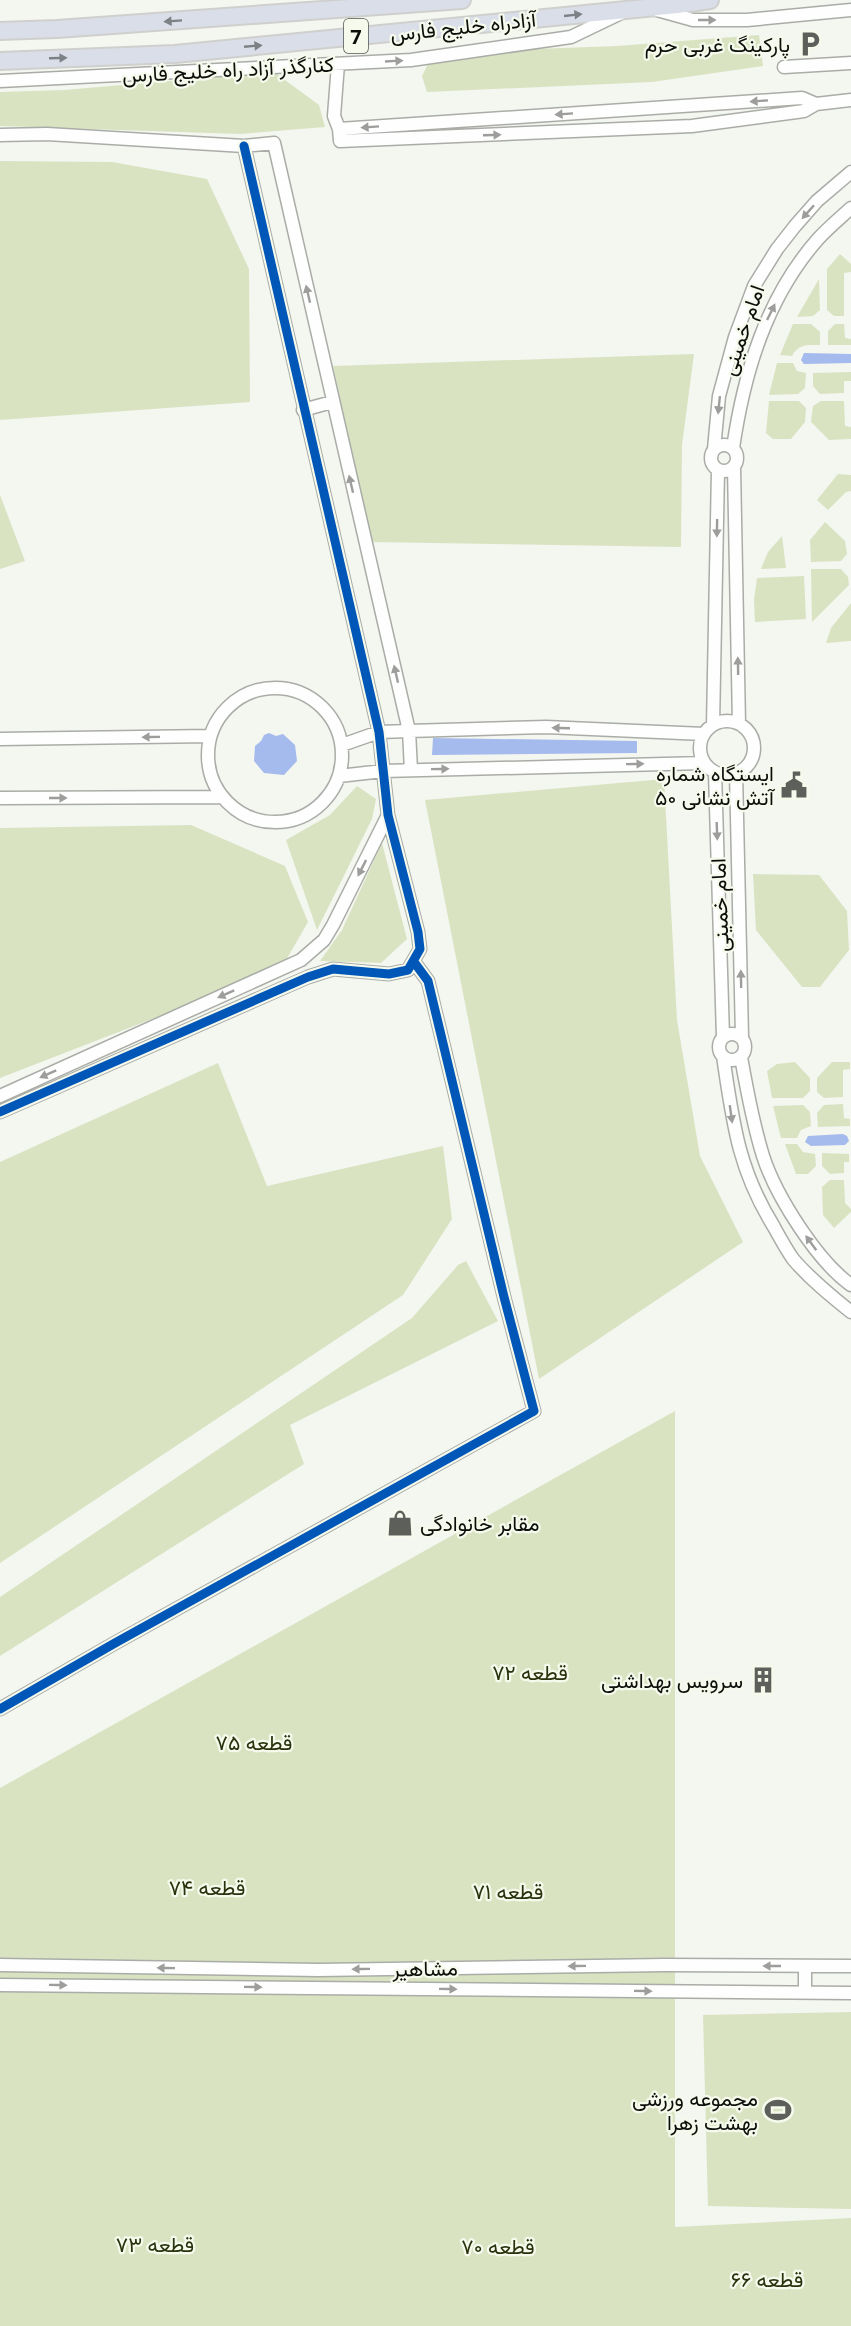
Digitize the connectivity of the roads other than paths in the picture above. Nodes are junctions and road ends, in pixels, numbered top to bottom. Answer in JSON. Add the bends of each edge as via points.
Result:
{"nodes":[{"id":1,"x":462,"y":0,"type":"edge"},
{"id":2,"x":710,"y":0,"type":"edge"},
{"id":3,"x":650,"y":8,"type":"junction"},
{"id":4,"x":628,"y":10,"type":"junction"},
{"id":5,"x":851,"y":10,"type":"edge"},
{"id":6,"x":0,"y":31,"type":"edge"},
{"id":7,"x":0,"y":61,"type":"edge"},
{"id":8,"x":851,"y":63,"type":"edge"},
{"id":9,"x":338,"y":64,"type":"junction"},
{"id":10,"x":784,"y":67,"type":"dead end"},
{"id":11,"x":0,"y":81,"type":"edge"},
{"id":12,"x":851,"y":100,"type":"edge"},
{"id":13,"x":816,"y":104,"type":"junction"},
{"id":14,"x":339,"y":129,"type":"junction"},
{"id":15,"x":0,"y":135,"type":"edge"},
{"id":16,"x":244,"y":146,"type":"junction"},
{"id":17,"x":851,"y":172,"type":"edge"},
{"id":18,"x":851,"y":208,"type":"edge"},
{"id":19,"x":332,"y":402,"type":"junction"},
{"id":20,"x":303,"y":410,"type":"junction"},
{"id":21,"x":733,"y":448,"type":"junction"},
{"id":22,"x":714,"y":449,"type":"junction"},
{"id":23,"x":734,"y":467,"type":"junction"},
{"id":24,"x":718,"y":470,"type":"junction"},
{"id":25,"x":739,"y":724,"type":"junction"},
{"id":26,"x":708,"y":729,"type":"junction"},
{"id":27,"x":409,"y":731,"type":"junction"},
{"id":28,"x":379,"y":732,"type":"junction"},
{"id":29,"x":210,"y":736,"type":"junction"},
{"id":30,"x":0,"y":739,"type":"edge"},
{"id":31,"x":342,"y":745,"type":"junction"},
{"id":32,"x":704,"y":763,"type":"junction"},
{"id":33,"x":411,"y":770,"type":"junction"},
{"id":34,"x":383,"y":771,"type":"junction"},
{"id":35,"x":716,"y":772,"type":"junction"},
{"id":36,"x":736,"y":774,"type":"junction"},
{"id":37,"x":339,"y":776,"type":"junction"},
{"id":38,"x":221,"y":796,"type":"junction"},
{"id":39,"x":0,"y":798,"type":"edge"},
{"id":40,"x":388,"y":815,"type":"junction"},
{"id":41,"x":414,"y":962,"type":"junction"},
{"id":42,"x":723,"y":1037,"type":"junction"},
{"id":43,"x":742,"y":1037,"type":"junction"},
{"id":44,"x":723,"y":1056,"type":"junction"},
{"id":45,"x":741,"y":1057,"type":"junction"},
{"id":46,"x":0,"y":1096,"type":"edge"},
{"id":47,"x":0,"y":1112,"type":"edge"},
{"id":48,"x":851,"y":1285,"type":"edge"},
{"id":49,"x":851,"y":1312,"type":"edge"},
{"id":50,"x":0,"y":1709,"type":"edge"},
{"id":51,"x":0,"y":1965,"type":"edge"},
{"id":52,"x":805,"y":1966,"type":"junction"},
{"id":53,"x":851,"y":1966,"type":"edge"},
{"id":54,"x":0,"y":1985,"type":"edge"},
{"id":55,"x":851,"y":1992,"type":"edge"},
{"id":56,"x":805,"y":1993,"type":"junction"}],
"edges":[{"from":1,"to":6,"type":"highway","name":"آزادراه خلیج فارس","number":"7","one_way":true},
{"from":2,"to":3,"type":"highway","name":"آزادراه خلیج فارس","number":"7"},
{"from":3,"to":4,"type":"highway","name":"آزادراه خلیج فارس","number":"7"},
{"from":3,"to":5,"type":"street","one_way":true,"via":[[693,20],[747,20]]},
{"from":7,"to":4,"type":"highway","name":"آزادراه خلیج فارس","number":"7","one_way":true,"via":[[175,54]]},
{"from":9,"to":4,"type":"street","name":"کنارگذر آزاد راه خلیج فارس","one_way":true,"via":[[411,60],[572,37]]},
{"from":8,"to":10,"type":"street"},
{"from":9,"to":11,"type":"street","name":"کنارگذر آزاد راه خلیج فارس"},
{"from":9,"to":14,"type":"street","via":[[334,116]]},
{"from":12,"to":13,"type":"street"},
{"from":13,"to":14,"type":"street","one_way":true,"via":[[802,98]]},
{"from":14,"to":13,"type":"street","one_way":true,"via":[[340,141],[626,130],[723,123],[804,111]]},
{"from":15,"to":16,"type":"street","via":[[47,134]]},
{"from":19,"to":16,"type":"street","one_way":true,"via":[[274,143]]},
{"from":16,"to":20,"type":"street"},
{"from":17,"to":22,"type":"street","name":"امام خمینی","one_way":true,"via":[[795,226],[754,286],[719,396]]},
{"from":21,"to":18,"type":"street","name":"امام خمینی","one_way":true,"via":[[747,375],[769,316],[797,266],[818,239]]},
{"from":19,"to":20,"type":"street"},
{"from":27,"to":19,"type":"street","one_way":true},
{"from":20,"to":28,"type":"street"},
{"from":21,"to":22,"type":"street","via":[[726,445]]},
{"from":21,"to":23,"type":"street","via":[[738,458]]},
{"from":22,"to":24,"type":"street","via":[[711,460]]},
{"from":23,"to":24,"type":"street"},
{"from":25,"to":23,"type":"street","one_way":true},
{"from":24,"to":26,"type":"street","one_way":true},
{"from":25,"to":26,"type":"street","via":[[730,721]]},
{"from":25,"to":36,"type":"street","via":[[751,737],[753,754]]},
{"from":26,"to":27,"type":"street","one_way":true,"via":[[546,727]]},
{"from":26,"to":32,"type":"street","via":[[700,748]]},
{"from":27,"to":28,"type":"street"},
{"from":27,"to":33,"type":"street"},
{"from":28,"to":31,"type":"street"},
{"from":28,"to":34,"type":"street"},
{"from":29,"to":30,"type":"street","one_way":true},
{"from":29,"to":31,"type":"street","via":[[218,718],[232,702],[249,692],[289,689],[308,696],[324,709],[336,726]]},
{"from":29,"to":38,"type":"street","via":[[208,768]]},
{"from":31,"to":37,"type":"street"},
{"from":33,"to":32,"type":"street","one_way":true},
{"from":32,"to":35,"type":"street"},
{"from":33,"to":34,"type":"street"},
{"from":34,"to":37,"type":"street"},
{"from":34,"to":40,"type":"street"},
{"from":35,"to":36,"type":"street"},
{"from":35,"to":42,"type":"street","name":"امام خمینی","one_way":true},
{"from":43,"to":36,"type":"street","name":"امام خمینی","one_way":true},
{"from":37,"to":38,"type":"street","via":[[316,809],[297,819],[276,823],[256,820],[237,811]]},
{"from":39,"to":38,"type":"street","one_way":true},
{"from":40,"to":41,"type":"street","via":[[418,932],[420,950]]},
{"from":40,"to":46,"type":"street","one_way":true,"via":[[333,925],[315,950],[301,960]]},
{"from":41,"to":47,"type":"street","via":[[408,970],[389,974],[333,969],[308,977]]},
{"from":41,"to":50,"type":"street","via":[[428,981],[534,1411]]},
{"from":42,"to":43,"type":"street","via":[[730,1033]]},
{"from":42,"to":44,"type":"street","via":[[719,1047]]},
{"from":43,"to":45,"type":"street","via":[[746,1045]]},
{"from":44,"to":45,"type":"street","via":[[734,1060]]},
{"from":44,"to":49,"type":"street","one_way":true,"via":[[733,1126],[744,1169],[761,1206],[793,1258]]},
{"from":48,"to":45,"type":"street","one_way":true,"via":[[811,1245],[764,1159]]},
{"from":52,"to":51,"type":"street","name":"مشاهیر","one_way":true,"via":[[318,1970]]},
{"from":52,"to":53,"type":"street","name":"مشاهیر"},
{"from":52,"to":56,"type":"street"},
{"from":54,"to":56,"type":"street","name":"مشاهیر","one_way":true},
{"from":55,"to":56,"type":"street","name":"مشاهیر"}]}
